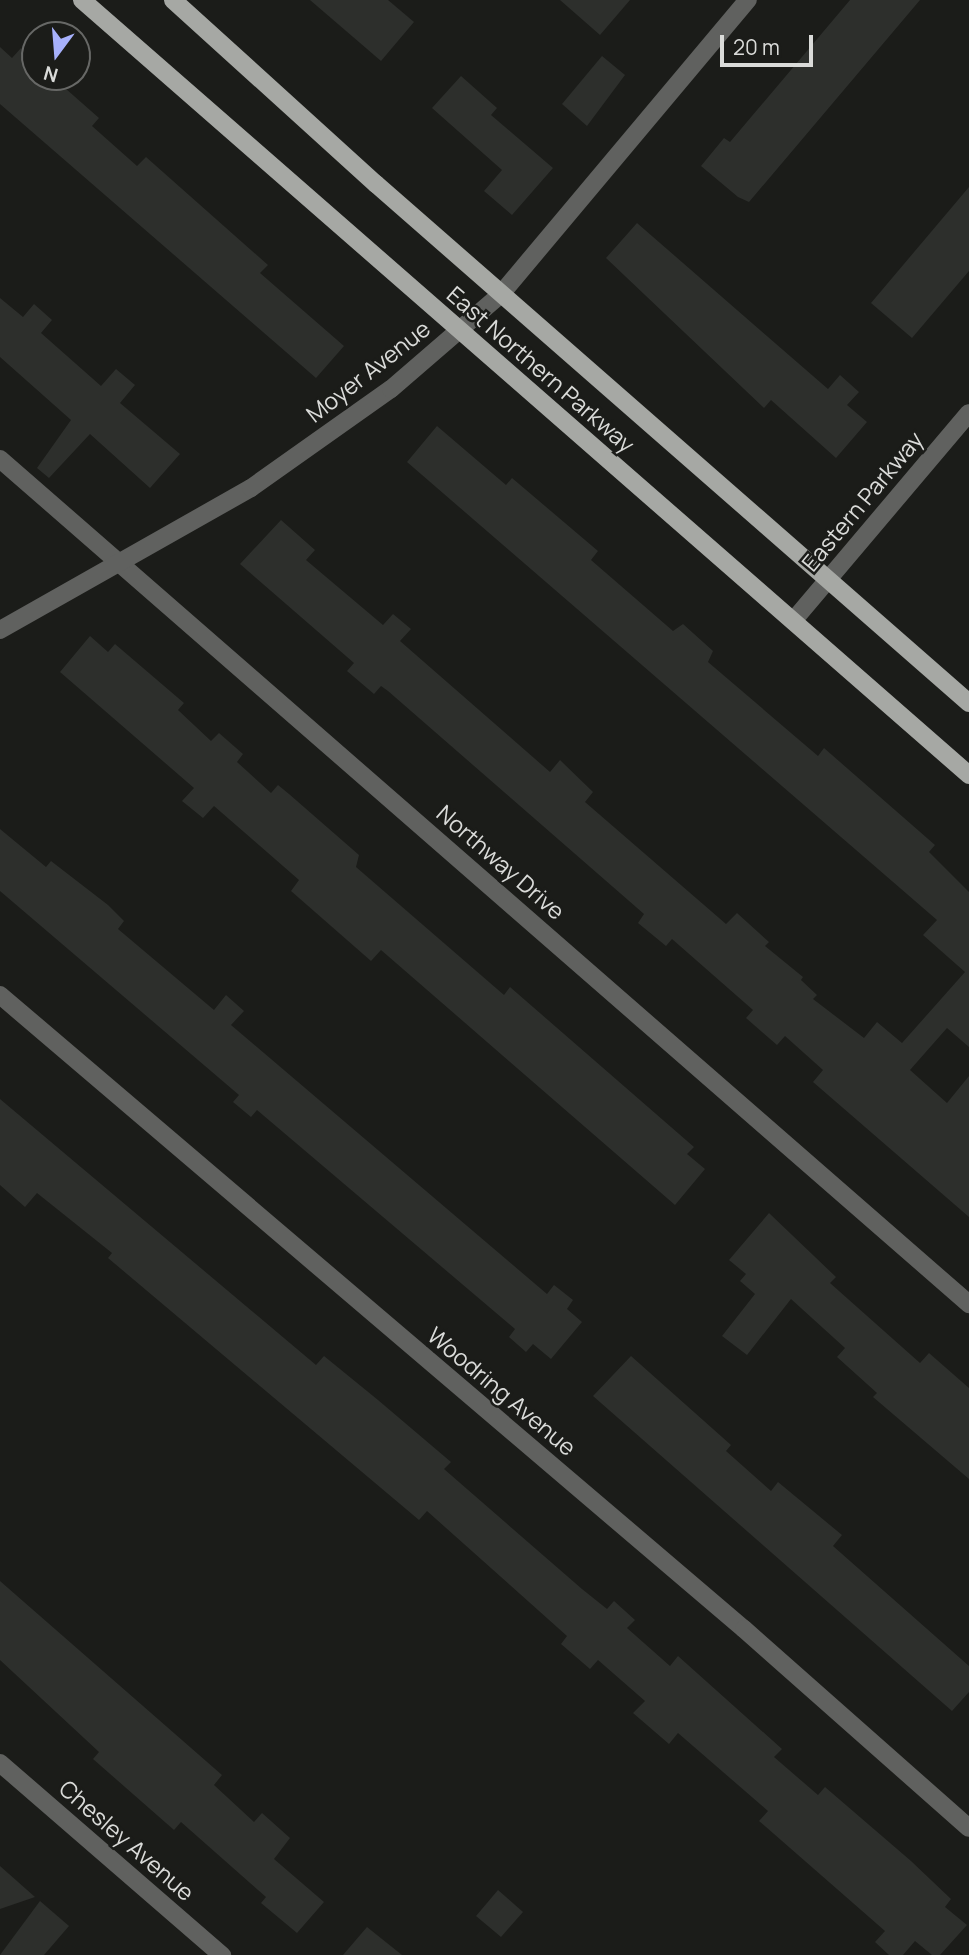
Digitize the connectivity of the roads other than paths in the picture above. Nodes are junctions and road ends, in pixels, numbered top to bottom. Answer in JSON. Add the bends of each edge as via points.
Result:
{"nodes":[{"id":1,"x":173,"y":0,"type":"edge"},
{"id":2,"x":748,"y":0,"type":"edge"},
{"id":3,"x":87,"y":1,"type":"edge"},
{"id":4,"x":501,"y":293,"type":"junction"},
{"id":5,"x":459,"y":330,"type":"junction"},
{"id":6,"x":969,"y":413,"type":"edge"},
{"id":7,"x":0,"y":459,"type":"edge"},
{"id":8,"x":120,"y":561,"type":"junction"},
{"id":9,"x":828,"y":580,"type":"junction"},
{"id":10,"x":793,"y":621,"type":"junction"},
{"id":11,"x":0,"y":630,"type":"edge"},
{"id":12,"x":969,"y":703,"type":"edge"},
{"id":13,"x":969,"y":775,"type":"edge"},
{"id":14,"x":0,"y":995,"type":"edge"},
{"id":15,"x":969,"y":1304,"type":"edge"},
{"id":16,"x":0,"y":1763,"type":"edge"},
{"id":17,"x":969,"y":1828,"type":"edge"},
{"id":18,"x":222,"y":1955,"type":"edge"}],
"edges":[{"from":1,"to":4,"type":"main road","name":"East Northern Parkway"},
{"from":2,"to":4,"type":"street","name":"Moyer Avenue"},
{"from":3,"to":5,"type":"main road","name":"East Northern Parkway"},
{"from":4,"to":5,"type":"street","name":"Moyer Avenue"},
{"from":4,"to":9,"type":"main road","name":"East Northern Parkway"},
{"from":5,"to":8,"type":"street","name":"Moyer Avenue","via":[[391,389],[280,468]]},
{"from":5,"to":10,"type":"main road","name":"East Northern Parkway"},
{"from":6,"to":9,"type":"street","name":"Eastern Parkway"},
{"from":7,"to":8,"type":"street","name":"Northway Drive"},
{"from":8,"to":11,"type":"street","name":"Moyer Avenue"},
{"from":8,"to":15,"type":"street","name":"Northway Drive"},
{"from":9,"to":10,"type":"street","name":"Eastern Parkway"},
{"from":9,"to":12,"type":"main road","name":"East Northern Parkway"},
{"from":10,"to":13,"type":"main road","name":"East Northern Parkway"},
{"from":14,"to":17,"type":"street","name":"Woodring Avenue","via":[[744,1629]]},
{"from":16,"to":18,"type":"street","name":"Chesley Avenue"}]}
